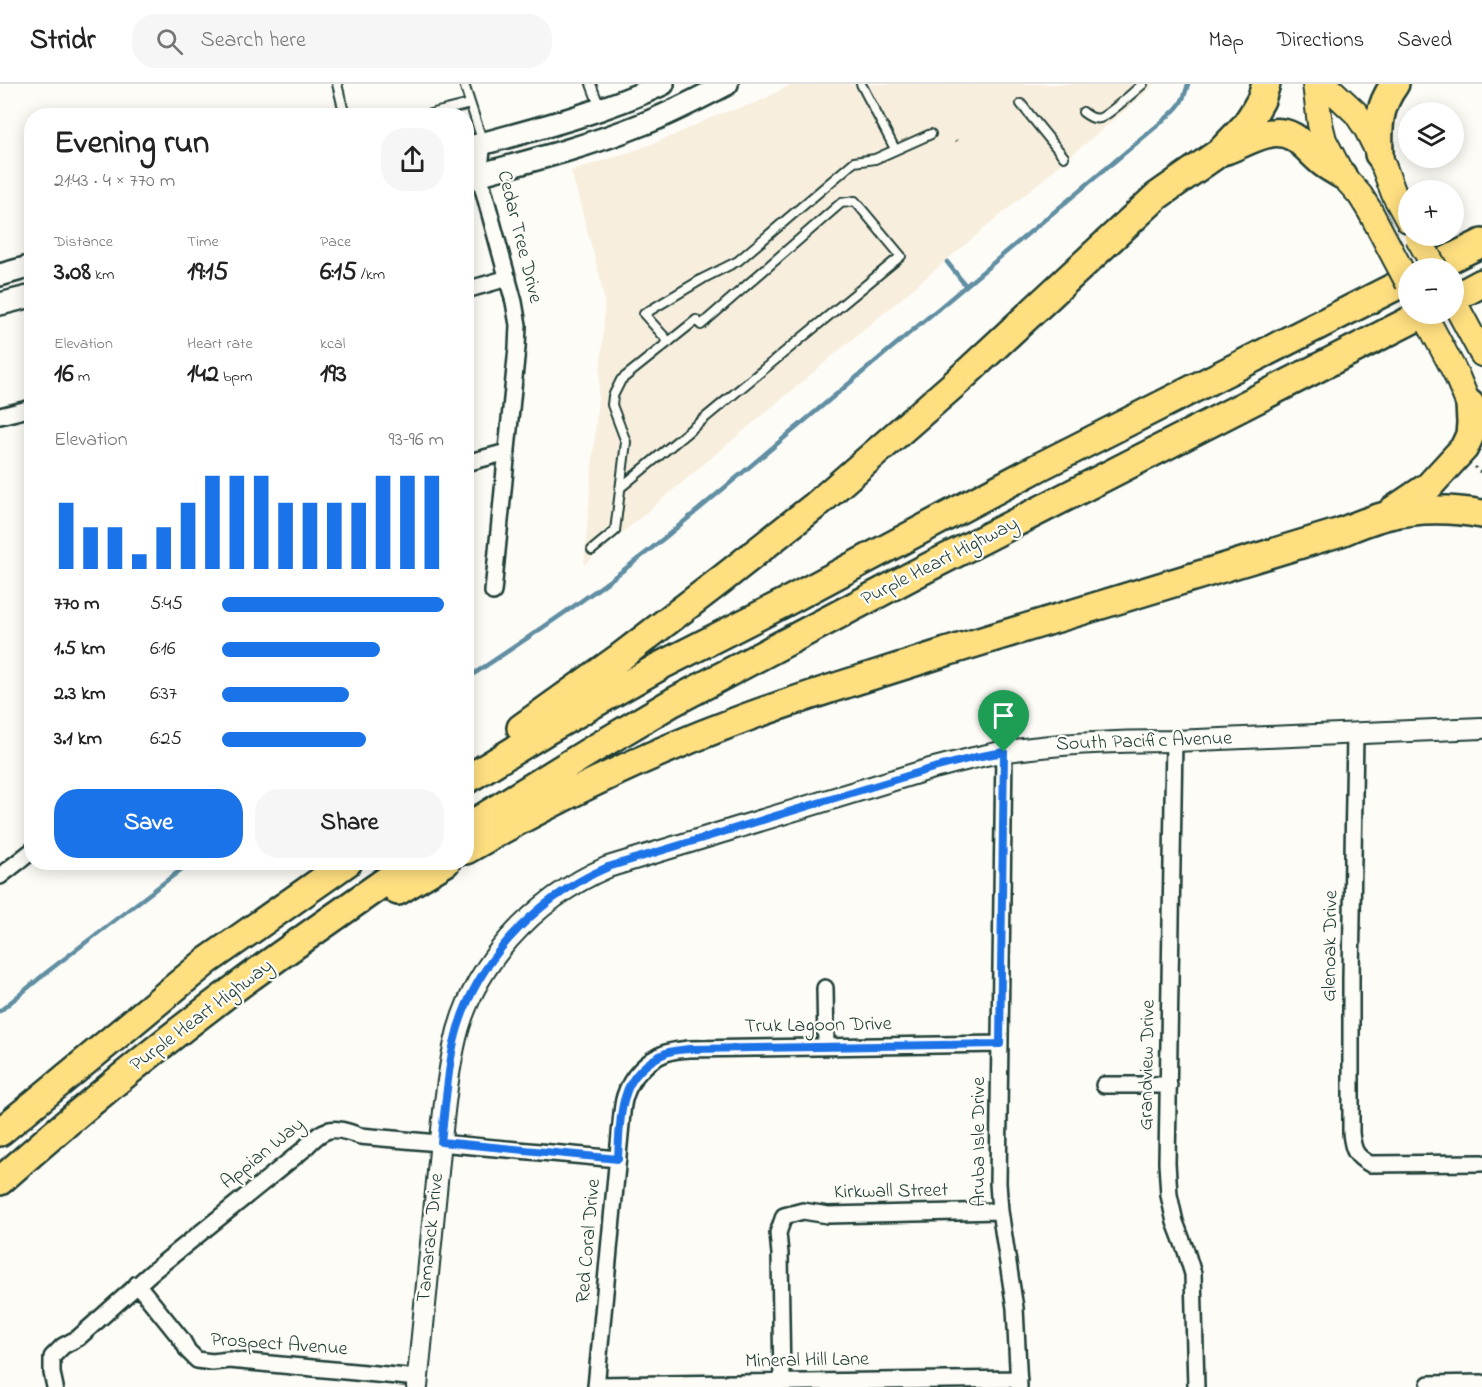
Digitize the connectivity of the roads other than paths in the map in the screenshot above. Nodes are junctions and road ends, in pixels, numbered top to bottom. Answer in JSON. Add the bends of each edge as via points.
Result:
{"nodes":[{"id":1,"x":337,"y":84,"type":"edge"},
{"id":2,"x":464,"y":84,"type":"edge"},
{"id":3,"x":591,"y":84,"type":"edge"},
{"id":4,"x":663,"y":84,"type":"edge"},
{"id":5,"x":727,"y":84,"type":"edge"},
{"id":6,"x":861,"y":84,"type":"edge"},
{"id":7,"x":1143,"y":84,"type":"edge"},
{"id":8,"x":1266,"y":84,"type":"edge"},
{"id":9,"x":1315,"y":84,"type":"edge"},
{"id":10,"x":1325,"y":84,"type":"edge"},
{"id":11,"x":1395,"y":84,"type":"edge"},
{"id":12,"x":470,"y":104,"type":"junction"},
{"id":13,"x":1021,"y":104,"type":"dead end"},
{"id":14,"x":343,"y":108,"type":"edge"},
{"id":15,"x":454,"y":108,"type":"edge"},
{"id":16,"x":470,"y":108,"type":"edge"},
{"id":17,"x":600,"y":110,"type":"junction"},
{"id":18,"x":1083,"y":112,"type":"dead end"},
{"id":19,"x":931,"y":134,"type":"dead end"},
{"id":20,"x":475,"y":146,"type":"edge"},
{"id":21,"x":895,"y":149,"type":"junction"},
{"id":22,"x":1220,"y":152,"type":"junction"},
{"id":23,"x":1379,"y":154,"type":"junction"},
{"id":24,"x":1064,"y":157,"type":"dead end"},
{"id":25,"x":474,"y":161,"type":"edge"},
{"id":26,"x":1342,"y":175,"type":"junction"},
{"id":27,"x":474,"y":176,"type":"edge"},
{"id":28,"x":474,"y":179,"type":"edge"},
{"id":29,"x":1398,"y":201,"type":"edge"},
{"id":30,"x":1482,"y":243,"type":"edge"},
{"id":31,"x":1453,"y":258,"type":"edge"},
{"id":32,"x":1398,"y":263,"type":"edge"},
{"id":33,"x":24,"y":268,"type":"edge"},
{"id":34,"x":0,"y":275,"type":"edge"},
{"id":35,"x":508,"y":278,"type":"junction"},
{"id":36,"x":1482,"y":283,"type":"edge"},
{"id":37,"x":1398,"y":287,"type":"edge"},
{"id":38,"x":474,"y":288,"type":"edge"},
{"id":39,"x":1464,"y":294,"type":"edge"},
{"id":40,"x":24,"y":298,"type":"edge"},
{"id":41,"x":0,"y":304,"type":"edge"},
{"id":42,"x":1464,"y":319,"type":"edge"},
{"id":43,"x":1404,"y":324,"type":"edge"},
{"id":44,"x":1429,"y":324,"type":"edge"},
{"id":45,"x":669,"y":342,"type":"junction"},
{"id":46,"x":1482,"y":354,"type":"edge"},
{"id":47,"x":1470,"y":404,"type":"junction"},
{"id":48,"x":24,"y":410,"type":"edge"},
{"id":49,"x":0,"y":416,"type":"edge"},
{"id":50,"x":1482,"y":437,"type":"edge"},
{"id":51,"x":507,"y":452,"type":"junction"},
{"id":52,"x":474,"y":461,"type":"edge"},
{"id":53,"x":620,"y":488,"type":"junction"},
{"id":54,"x":1482,"y":514,"type":"edge"},
{"id":55,"x":1383,"y":516,"type":"junction"},
{"id":56,"x":592,"y":550,"type":"dead end"},
{"id":57,"x":493,"y":592,"type":"dead end"},
{"id":58,"x":1482,"y":728,"type":"edge"},
{"id":59,"x":1355,"y":734,"type":"junction"},
{"id":60,"x":1174,"y":741,"type":"junction"},
{"id":61,"x":1004,"y":752,"type":"junction"},
{"id":62,"x":474,"y":774,"type":"edge"},
{"id":63,"x":474,"y":775,"type":"edge"},
{"id":64,"x":474,"y":823,"type":"edge"},
{"id":65,"x":474,"y":846,"type":"edge"},
{"id":66,"x":24,"y":857,"type":"edge"},
{"id":67,"x":337,"y":870,"type":"edge"},
{"id":68,"x":402,"y":870,"type":"edge"},
{"id":69,"x":432,"y":870,"type":"edge"},
{"id":70,"x":0,"y":876,"type":"edge"},
{"id":71,"x":495,"y":956,"type":"joint"},
{"id":72,"x":245,"y":981,"type":"junction"},
{"id":73,"x":825,"y":988,"type":"dead end"},
{"id":74,"x":1000,"y":1044,"type":"junction"},
{"id":75,"x":826,"y":1047,"type":"junction"},
{"id":76,"x":642,"y":1067,"type":"joint"},
{"id":77,"x":1104,"y":1085,"type":"dead end"},
{"id":78,"x":1169,"y":1085,"type":"junction"},
{"id":79,"x":0,"y":1132,"type":"edge"},
{"id":80,"x":441,"y":1142,"type":"junction"},
{"id":81,"x":618,"y":1159,"type":"junction"},
{"id":82,"x":1482,"y":1163,"type":"edge"},
{"id":83,"x":0,"y":1181,"type":"edge"},
{"id":84,"x":1000,"y":1211,"type":"junction"},
{"id":85,"x":137,"y":1284,"type":"junction"},
{"id":86,"x":417,"y":1383,"type":"edge"},
{"id":87,"x":782,"y":1383,"type":"junction"},
{"id":88,"x":1019,"y":1383,"type":"edge"},
{"id":89,"x":1482,"y":1383,"type":"edge"},
{"id":90,"x":1429,"y":1384,"type":"dead end"},
{"id":91,"x":596,"y":1386,"type":"edge"},
{"id":92,"x":55,"y":1387,"type":"edge"},
{"id":93,"x":1196,"y":1387,"type":"edge"}],
"edges":[{"from":1,"to":14,"type":"lane"},
{"from":2,"to":12,"type":"lane"},
{"from":3,"to":17,"type":"lane"},
{"from":4,"to":17,"type":"main road"},
{"from":5,"to":27,"type":"main road","via":[[634,128]]},
{"from":6,"to":21,"type":"lane"},
{"from":7,"to":18,"type":"lane","via":[[1099,118]]},
{"from":8,"to":22,"type":"highway","via":[[1245,126]]},
{"from":9,"to":26,"type":"main road","via":[[1324,140]]},
{"from":10,"to":23,"type":"main road","via":[[1356,113]]},
{"from":11,"to":23,"type":"highway","via":[[1379,117]]},
{"from":12,"to":15,"type":"lane"},
{"from":12,"to":16,"type":"lane"},
{"from":13,"to":24,"type":"lane"},
{"from":17,"to":20,"type":"main road"},
{"from":19,"to":21,"type":"lane"},
{"from":20,"to":25,"type":"street","name":"Cedar Tree Drive"},
{"from":21,"to":45,"type":"lane","via":[[875,159],[854,162],[738,261],[644,314]]},
{"from":22,"to":26,"type":"highway","via":[[1279,132],[1294,136]]},
{"from":22,"to":62,"type":"highway","via":[[1157,196],[959,380],[816,505],[619,658],[513,733]]},
{"from":23,"to":29,"type":"main road"},
{"from":26,"to":32,"type":"main road","bridge":true,"via":[[1360,195]]},
{"from":28,"to":35,"type":"street","name":"Cedar Tree Drive"},
{"from":30,"to":31,"type":"highway"},
{"from":33,"to":34,"type":"main road"},
{"from":35,"to":38,"type":"street"},
{"from":35,"to":51,"type":"street","name":"Cedar Tree Drive","via":[[518,325]]},
{"from":36,"to":39,"type":"highway"},
{"from":37,"to":63,"type":"highway","name":"Purple Heart Highway","via":[[1039,467],[663,665]]},
{"from":40,"to":41,"type":"main road"},
{"from":42,"to":46,"type":"main road"},
{"from":43,"to":64,"type":"highway","name":"Purple Heart Highway","via":[[673,702]]},
{"from":44,"to":47,"type":"main road"},
{"from":45,"to":53,"type":"lane","via":[[621,380],[613,396],[612,405],[626,442]]},
{"from":45,"to":53,"type":"lane","via":[[696,320],[701,325],[842,203],[855,201],[901,256]]},
{"from":47,"to":50,"type":"main road"},
{"from":47,"to":55,"type":"highway","via":[[1470,435],[1464,448],[1430,486]]},
{"from":48,"to":49,"type":"street"},
{"from":51,"to":52,"type":"street"},
{"from":51,"to":57,"type":"street","name":"Cedar Tree Drive"},
{"from":53,"to":56,"type":"lane","via":[[615,531]]},
{"from":54,"to":55,"type":"highway","via":[[1436,509]]},
{"from":55,"to":65,"type":"highway","via":[[737,721],[598,780]]},
{"from":58,"to":59,"type":"street","name":"South Pacific Avenue"},
{"from":59,"to":60,"type":"street","name":"South Pacific Avenue"},
{"from":59,"to":82,"type":"street","name":"Glenoak Drive","via":[[1350,1133],[1353,1147],[1359,1158],[1370,1164]]},
{"from":60,"to":61,"type":"street","name":"South Pacific Avenue"},
{"from":60,"to":78,"type":"street","name":"Grandview Drive"},
{"from":61,"to":71,"type":"street","name":"South Pacific Avenue","via":[[930,769],[608,867],[537,910]]},
{"from":61,"to":74,"type":"street","name":"Aruba Isle Drive"},
{"from":66,"to":70,"type":"street"},
{"from":67,"to":79,"type":"highway","name":"Purple Heart Highway","via":[[207,961]]},
{"from":68,"to":72,"type":"highway","name":"Purple Heart Highway"},
{"from":69,"to":72,"type":"highway"},
{"from":71,"to":80,"type":"street","name":"Tamarack Drive","via":[[460,1022]]},
{"from":72,"to":83,"type":"highway","name":"Purple Heart Highway","via":[[127,1073]]},
{"from":73,"to":75,"type":"street"},
{"from":74,"to":75,"type":"street","name":"Truk Lagoon Drive"},
{"from":74,"to":84,"type":"street","name":"Aruba Isle Drive"},
{"from":75,"to":76,"type":"street","name":"Truk Lagoon Drive","via":[[689,1049],[668,1052]]},
{"from":76,"to":81,"type":"street","name":"Red Coral Drive","via":[[625,1096]]},
{"from":77,"to":78,"type":"street"},
{"from":78,"to":93,"type":"street","name":"Grandview Drive","via":[[1169,1195],[1193,1274]]},
{"from":80,"to":81,"type":"street","name":"Appian Way"},
{"from":80,"to":85,"type":"street","name":"Appian Way","via":[[360,1136],[330,1129],[316,1136]]},
{"from":80,"to":86,"type":"street","name":"Tamarack Drive"},
{"from":81,"to":91,"type":"street","name":"Red Coral Drive"},
{"from":84,"to":87,"type":"street","name":"Kirkwall Street","via":[[828,1215],[803,1211],[784,1216],[778,1233]]},
{"from":84,"to":88,"type":"street","name":"Aruba Isle Drive","via":[[1015,1308]]},
{"from":85,"to":86,"type":"street","name":"Prospect Avenue","via":[[197,1360],[229,1360]]},
{"from":85,"to":92,"type":"street","name":"Appian Way","via":[[52,1357]]},
{"from":87,"to":88,"type":"street","name":"Mineral Hill Lane"},
{"from":87,"to":91,"type":"street","name":"Mineral Hill Lane"},
{"from":89,"to":90,"type":"street"}]}
